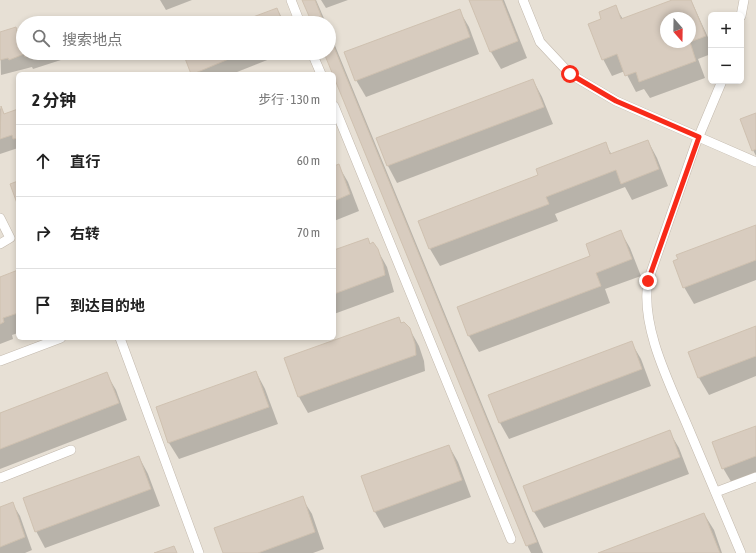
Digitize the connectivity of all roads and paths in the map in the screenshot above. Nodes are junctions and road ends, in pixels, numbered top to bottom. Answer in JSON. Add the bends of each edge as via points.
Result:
{"nodes":[{"id":1,"x":291,"y":0,"type":"edge"},
{"id":2,"x":523,"y":0,"type":"edge"},
{"id":3,"x":744,"y":0,"type":"edge"},
{"id":4,"x":742,"y":12,"type":"edge"},
{"id":5,"x":297,"y":16,"type":"edge"},
{"id":6,"x":315,"y":60,"type":"edge"},
{"id":7,"x":320,"y":72,"type":"edge"},
{"id":8,"x":721,"y":84,"type":"edge"},
{"id":9,"x":336,"y":111,"type":"edge"},
{"id":10,"x":699,"y":137,"type":"junction"},
{"id":11,"x":756,"y":162,"type":"edge"},
{"id":12,"x":0,"y":218,"type":"edge"},
{"id":13,"x":0,"y":244,"type":"edge"},
{"id":14,"x":56,"y":340,"type":"edge"},
{"id":15,"x":121,"y":340,"type":"edge"},
{"id":16,"x":0,"y":361,"type":"edge"},
{"id":17,"x":71,"y":450,"type":"dead end"},
{"id":18,"x":756,"y":476,"type":"edge"},
{"id":19,"x":0,"y":478,"type":"edge"},
{"id":20,"x":716,"y":492,"type":"junction"},
{"id":21,"x":511,"y":539,"type":"dead end"},
{"id":22,"x":199,"y":553,"type":"edge"},
{"id":23,"x":740,"y":553,"type":"edge"}],
"edges":[{"from":1,"to":5,"type":"lane"},
{"from":2,"to":10,"type":"lane","via":[[540,42],[570,74],[616,101]]},
{"from":3,"to":4,"type":"lane"},
{"from":6,"to":7,"type":"lane"},
{"from":8,"to":10,"type":"lane"},
{"from":9,"to":21,"type":"lane"},
{"from":10,"to":11,"type":"lane"},
{"from":10,"to":20,"type":"lane","via":[[646,292],[647,312],[661,361]]},
{"from":12,"to":13,"type":"lane","via":[[10,238]]},
{"from":14,"to":16,"type":"lane"},
{"from":15,"to":22,"type":"lane"},
{"from":17,"to":19,"type":"lane"},
{"from":18,"to":20,"type":"lane"},
{"from":20,"to":23,"type":"lane"}]}
